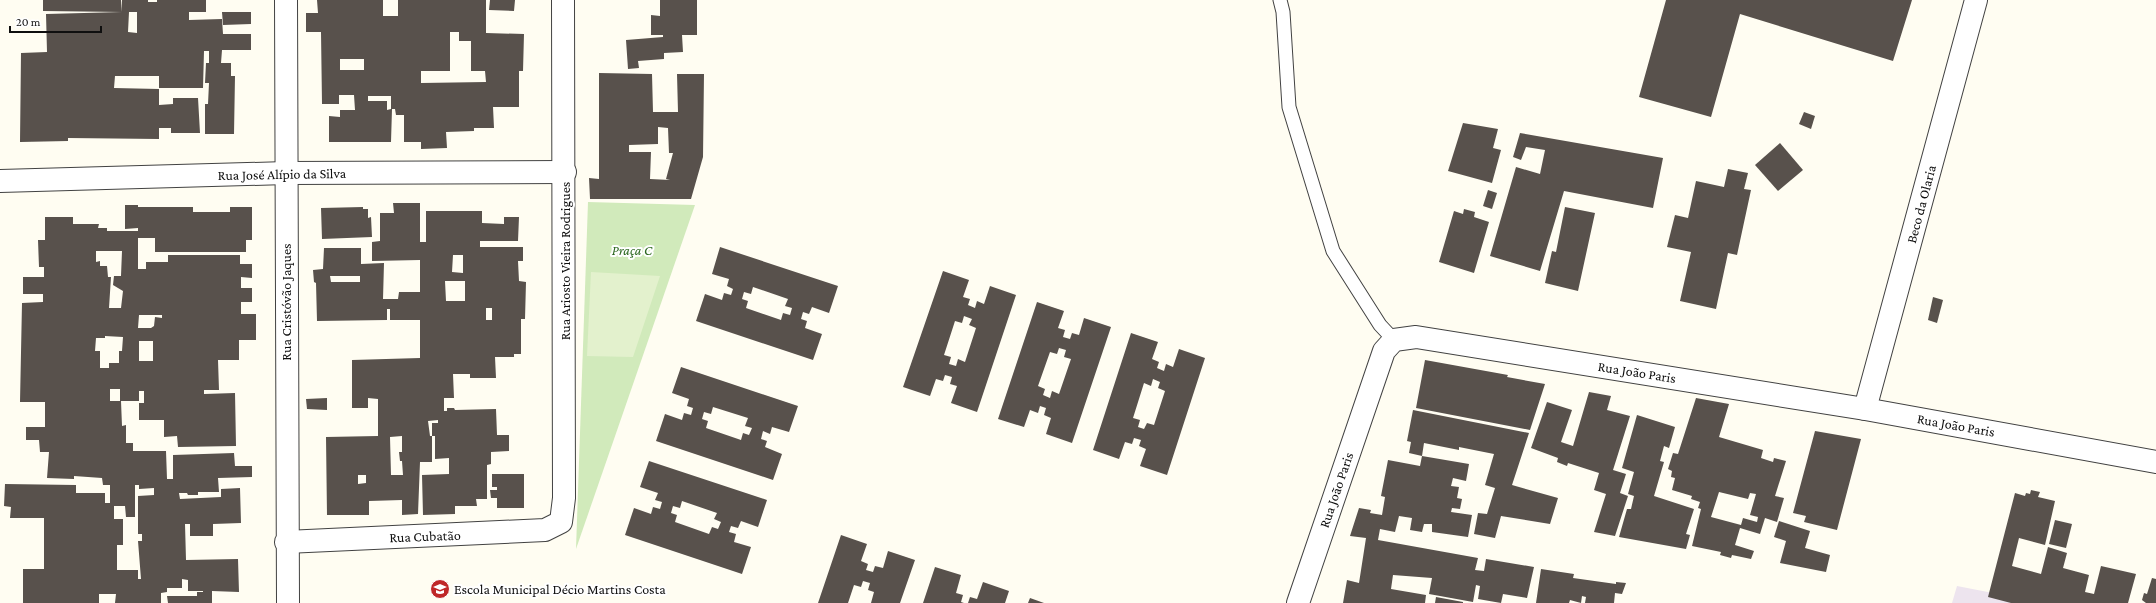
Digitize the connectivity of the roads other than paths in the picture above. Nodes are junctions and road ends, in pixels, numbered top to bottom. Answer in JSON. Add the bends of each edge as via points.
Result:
{"nodes":[{"id":1,"x":286,"y":0,"type":"edge"},
{"id":2,"x":563,"y":0,"type":"edge"},
{"id":3,"x":1280,"y":0,"type":"edge"},
{"id":4,"x":1976,"y":0,"type":"edge"},
{"id":5,"x":565,"y":172,"type":"junction"},
{"id":6,"x":286,"y":173,"type":"junction"},
{"id":7,"x":0,"y":181,"type":"edge"},
{"id":8,"x":1394,"y":340,"type":"junction"},
{"id":9,"x":1865,"y":409,"type":"junction"},
{"id":10,"x":2156,"y":462,"type":"edge"},
{"id":11,"x":561,"y":522,"type":"joint"},
{"id":12,"x":286,"y":542,"type":"junction"},
{"id":13,"x":288,"y":603,"type":"edge"},
{"id":14,"x":1298,"y":603,"type":"edge"}],
"edges":[{"from":1,"to":6,"type":"street","name":"Rua Cristóvão Jaques"},
{"from":2,"to":5,"type":"street","name":"Rua Ariosto Vieira Rodrigues"},
{"from":3,"to":8,"type":"lane","via":[[1289,107],[1333,251],[1380,325]]},
{"from":4,"to":9,"type":"street","name":"Beco da Olaria"},
{"from":5,"to":6,"type":"street","name":"Rua José Alípio da Silva"},
{"from":5,"to":11,"type":"street","name":"Rua Ariosto Vieira Rodrigues","via":[[564,490]]},
{"from":6,"to":7,"type":"street","name":"Rua José Alípio da Silva"},
{"from":6,"to":12,"type":"street","name":"Rua Cristóvão Jaques"},
{"from":8,"to":9,"type":"street","name":"Rua João Paris","via":[[1416,337]]},
{"from":8,"to":14,"type":"street","name":"Rua João Paris","via":[[1384,351]]},
{"from":9,"to":10,"type":"street","name":"Rua João Paris"},
{"from":11,"to":12,"type":"street","name":"Rua Cubatão","via":[[545,530]]},
{"from":12,"to":13,"type":"street","name":"Rua Cristóvão Jaques"}]}
